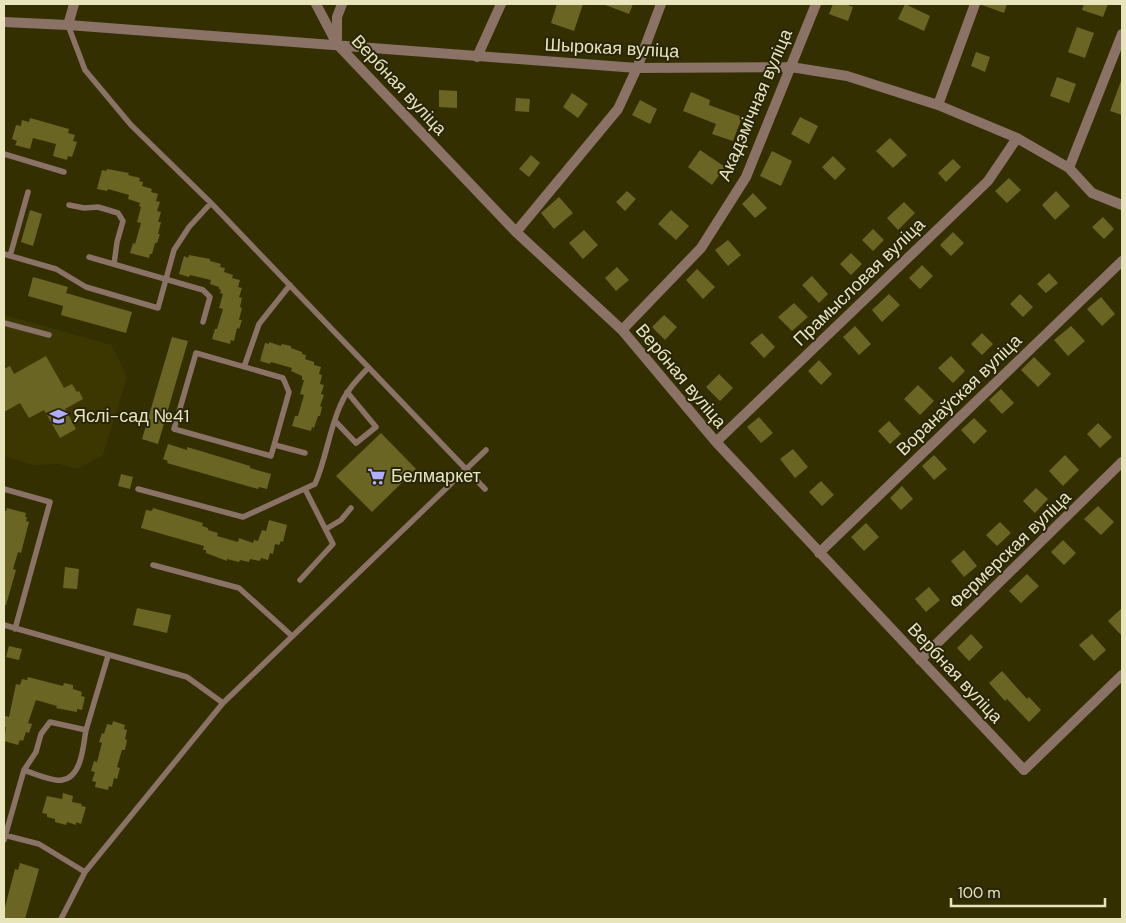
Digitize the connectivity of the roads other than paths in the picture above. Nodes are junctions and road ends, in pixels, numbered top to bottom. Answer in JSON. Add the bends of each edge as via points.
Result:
{"nodes":[{"id":1,"x":74,"y":4,"type":"edge"},
{"id":2,"x":316,"y":4,"type":"edge"},
{"id":3,"x":342,"y":4,"type":"edge"},
{"id":4,"x":501,"y":4,"type":"edge"},
{"id":5,"x":661,"y":4,"type":"edge"},
{"id":6,"x":816,"y":4,"type":"edge"},
{"id":7,"x":975,"y":4,"type":"edge"},
{"id":8,"x":4,"y":22,"type":"edge"},
{"id":9,"x":68,"y":25,"type":"junction"},
{"id":10,"x":1122,"y":34,"type":"edge"},
{"id":11,"x":338,"y":44,"type":"junction"},
{"id":12,"x":478,"y":57,"type":"junction"},
{"id":13,"x":791,"y":67,"type":"junction"},
{"id":14,"x":637,"y":68,"type":"junction"},
{"id":15,"x":938,"y":105,"type":"junction"},
{"id":16,"x":1017,"y":138,"type":"junction"},
{"id":17,"x":4,"y":154,"type":"edge"},
{"id":18,"x":1069,"y":168,"type":"junction"},
{"id":19,"x":64,"y":172,"type":"dead end"},
{"id":20,"x":28,"y":192,"type":"dead end"},
{"id":21,"x":211,"y":203,"type":"junction"},
{"id":22,"x":69,"y":204,"type":"dead end"},
{"id":23,"x":1122,"y":204,"type":"edge"},
{"id":24,"x":516,"y":232,"type":"junction"},
{"id":25,"x":7,"y":255,"type":"edge"},
{"id":26,"x":89,"y":257,"type":"dead end"},
{"id":27,"x":1122,"y":261,"type":"edge"},
{"id":28,"x":114,"y":264,"type":"junction"},
{"id":29,"x":166,"y":279,"type":"junction"},
{"id":30,"x":290,"y":285,"type":"junction"},
{"id":31,"x":203,"y":322,"type":"dead end"},
{"id":32,"x":4,"y":323,"type":"edge"},
{"id":33,"x":622,"y":330,"type":"junction"},
{"id":34,"x":49,"y":335,"type":"dead end"},
{"id":35,"x":244,"y":367,"type":"junction"},
{"id":36,"x":368,"y":368,"type":"junction"},
{"id":37,"x":347,"y":392,"type":"junction"},
{"id":38,"x":335,"y":422,"type":"junction"},
{"id":39,"x":716,"y":442,"type":"junction"},
{"id":40,"x":275,"y":444,"type":"junction"},
{"id":41,"x":486,"y":450,"type":"dead end"},
{"id":42,"x":305,"y":453,"type":"dead end"},
{"id":43,"x":1122,"y":462,"type":"edge"},
{"id":44,"x":466,"y":469,"type":"junction"},
{"id":45,"x":4,"y":489,"type":"edge"},
{"id":46,"x":138,"y":489,"type":"dead end"},
{"id":47,"x":305,"y":489,"type":"junction"},
{"id":48,"x":485,"y":489,"type":"dead end"},
{"id":49,"x":351,"y":508,"type":"dead end"},
{"id":50,"x":326,"y":529,"type":"junction"},
{"id":51,"x":819,"y":553,"type":"junction"},
{"id":52,"x":153,"y":565,"type":"dead end"},
{"id":53,"x":300,"y":580,"type":"dead end"},
{"id":54,"x":4,"y":625,"type":"edge"},
{"id":55,"x":15,"y":629,"type":"junction"},
{"id":56,"x":292,"y":636,"type":"junction"},
{"id":57,"x":108,"y":656,"type":"junction"},
{"id":58,"x":920,"y":660,"type":"junction"},
{"id":59,"x":1122,"y":675,"type":"edge"},
{"id":60,"x":223,"y":703,"type":"junction"},
{"id":61,"x":86,"y":730,"type":"junction"},
{"id":62,"x":24,"y":770,"type":"junction"},
{"id":63,"x":4,"y":837,"type":"edge"},
{"id":64,"x":85,"y":872,"type":"junction"},
{"id":65,"x":61,"y":919,"type":"edge"}],
"edges":[{"from":1,"to":9,"type":"street"},
{"from":2,"to":11,"type":"street","name":"Вербная вуліца"},
{"from":3,"to":11,"type":"street","via":[[337,17]]},
{"from":4,"to":12,"type":"street"},
{"from":5,"to":14,"type":"street"},
{"from":6,"to":13,"type":"street","name":"Акадэмічная вуліца"},
{"from":7,"to":15,"type":"street"},
{"from":8,"to":9,"type":"street","name":"Шырокая вуліца"},
{"from":9,"to":11,"type":"street","name":"Шырокая вуліца"},
{"from":9,"to":21,"type":"lane","via":[[86,70],[131,125]]},
{"from":10,"to":18,"type":"street"},
{"from":11,"to":12,"type":"street","name":"Шырокая вуліца"},
{"from":11,"to":24,"type":"street","name":"Вербная вуліца"},
{"from":12,"to":14,"type":"street","name":"Шырокая вуліца"},
{"from":13,"to":14,"type":"street","name":"Шырокая вуліца"},
{"from":13,"to":15,"type":"street","name":"Шырокая вуліца","via":[[847,76]]},
{"from":13,"to":33,"type":"street","name":"Акадэмічная вуліца","via":[[746,177],[701,248]]},
{"from":14,"to":24,"type":"street","via":[[618,109]]},
{"from":15,"to":16,"type":"street","name":"Шырокая вуліца"},
{"from":16,"to":18,"type":"street","name":"Шырокая вуліца"},
{"from":16,"to":39,"type":"street","name":"Прамысловая вуліца","via":[[988,181]]},
{"from":17,"to":19,"type":"lane"},
{"from":18,"to":23,"type":"street","name":"Шырокая вуліца","via":[[1092,193]]},
{"from":20,"to":25,"type":"lane"},
{"from":21,"to":29,"type":"lane","via":[[189,226],[174,250]]},
{"from":21,"to":30,"type":"lane"},
{"from":22,"to":28,"type":"lane","via":[[118,213],[123,221]]},
{"from":24,"to":33,"type":"street","name":"Вербная вуліца"},
{"from":25,"to":29,"type":"lane","via":[[56,270],[86,287],[158,308]]},
{"from":26,"to":28,"type":"lane"},
{"from":27,"to":51,"type":"street","name":"Воранаўская вуліца"},
{"from":28,"to":29,"type":"lane"},
{"from":29,"to":31,"type":"lane","via":[[203,290],[210,297]]},
{"from":30,"to":35,"type":"lane","via":[[259,324]]},
{"from":30,"to":36,"type":"lane"},
{"from":32,"to":34,"type":"lane"},
{"from":33,"to":39,"type":"street","name":"Вербная вуліца"},
{"from":35,"to":40,"type":"lane","via":[[282,378],[289,392]]},
{"from":35,"to":40,"type":"lane","via":[[196,353],[174,429],[272,456]]},
{"from":36,"to":37,"type":"lane"},
{"from":36,"to":44,"type":"lane"},
{"from":37,"to":38,"type":"lane"},
{"from":37,"to":38,"type":"lane","via":[[376,427],[356,443]]},
{"from":38,"to":47,"type":"lane","via":[[315,484]]},
{"from":39,"to":51,"type":"street","name":"Вербная вуліца"},
{"from":40,"to":42,"type":"lane"},
{"from":41,"to":44,"type":"lane"},
{"from":43,"to":58,"type":"street","name":"Фермерская вуліца"},
{"from":44,"to":48,"type":"lane"},
{"from":44,"to":56,"type":"lane"},
{"from":45,"to":55,"type":"lane","via":[[50,502]]},
{"from":46,"to":47,"type":"lane","via":[[243,517]]},
{"from":47,"to":50,"type":"lane"},
{"from":49,"to":50,"type":"lane","via":[[341,520]]},
{"from":50,"to":53,"type":"lane","via":[[333,544]]},
{"from":51,"to":58,"type":"street","name":"Вербная вуліца"},
{"from":52,"to":56,"type":"lane","via":[[238,588]]},
{"from":54,"to":55,"type":"lane"},
{"from":55,"to":57,"type":"lane"},
{"from":56,"to":60,"type":"lane"},
{"from":57,"to":60,"type":"lane","via":[[187,677]]},
{"from":57,"to":61,"type":"lane"},
{"from":58,"to":59,"type":"street","name":"Вербная вуліца","via":[[1024,770]]},
{"from":60,"to":64,"type":"lane"},
{"from":61,"to":62,"type":"lane","via":[[50,722]]},
{"from":61,"to":62,"type":"lane","via":[[77,768],[70,777],[60,781]]},
{"from":62,"to":63,"type":"lane"},
{"from":63,"to":64,"type":"lane","via":[[39,844]]},
{"from":64,"to":65,"type":"lane"}]}
